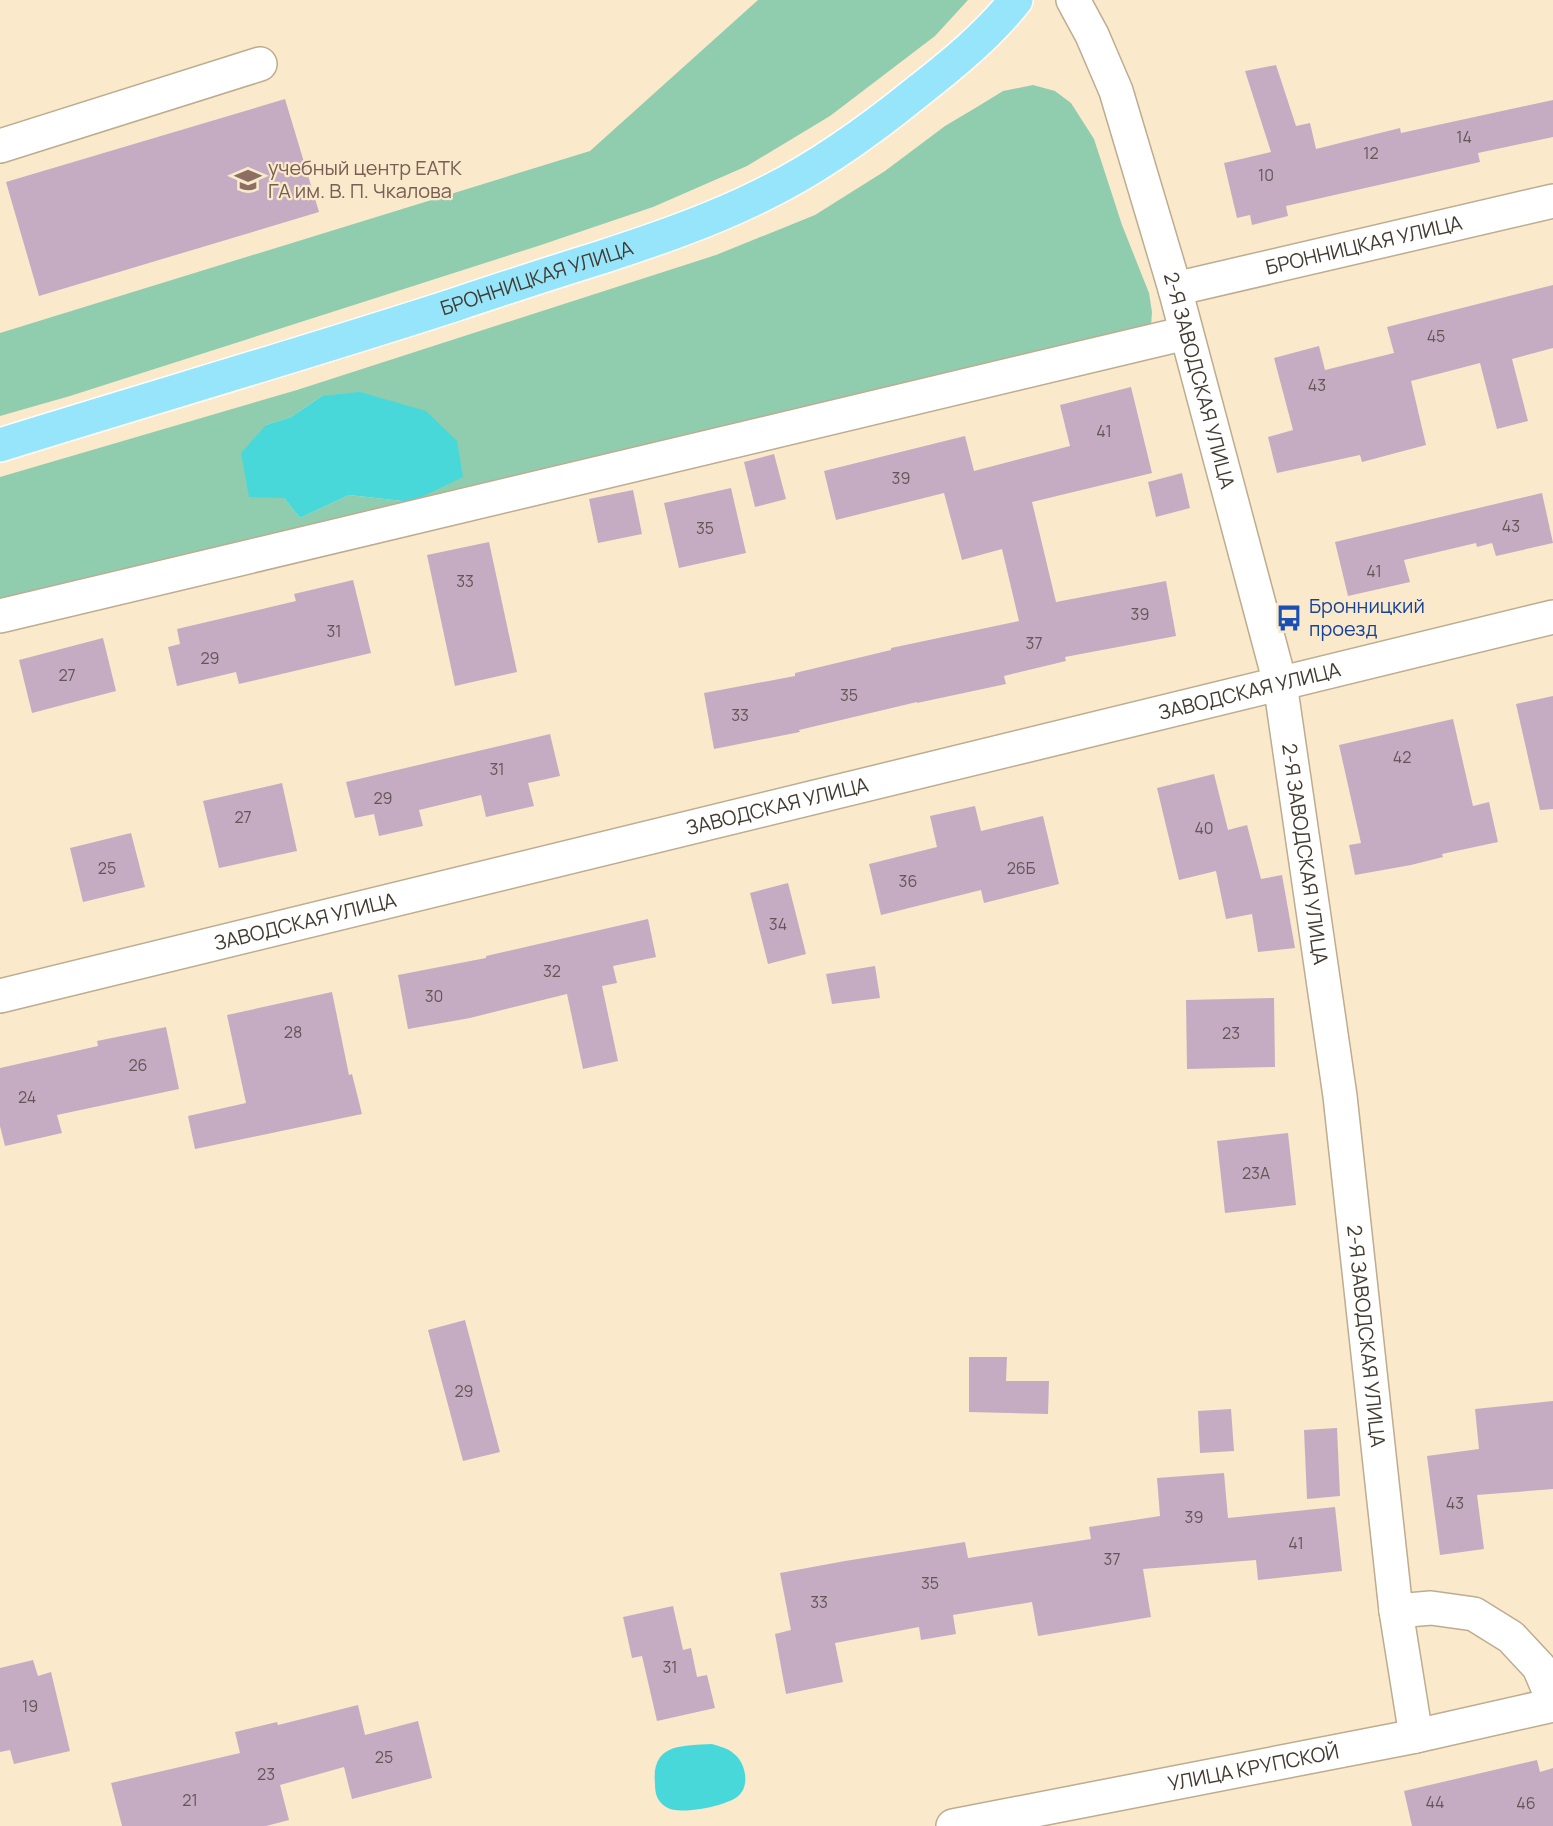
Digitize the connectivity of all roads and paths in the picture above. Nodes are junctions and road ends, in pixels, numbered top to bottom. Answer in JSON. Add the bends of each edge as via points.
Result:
{"nodes":[{"id":1,"x":1016,"y":0,"type":"edge"},
{"id":2,"x":1073,"y":0,"type":"edge"},
{"id":3,"x":260,"y":64,"type":"dead end"},
{"id":4,"x":0,"y":146,"type":"edge"},
{"id":5,"x":1553,"y":201,"type":"edge"},
{"id":6,"x":1175,"y":289,"type":"junction"},
{"id":7,"x":1186,"y":333,"type":"junction"},
{"id":8,"x":0,"y":445,"type":"edge"},
{"id":9,"x":0,"y":616,"type":"edge"},
{"id":10,"x":1553,"y":617,"type":"edge"},
{"id":11,"x":1280,"y":683,"type":"junction"},
{"id":12,"x":0,"y":996,"type":"edge"},
{"id":13,"x":1396,"y":1611,"type":"junction"},
{"id":14,"x":1553,"y":1703,"type":"edge"},
{"id":15,"x":1416,"y":1736,"type":"junction"},
{"id":16,"x":953,"y":1826,"type":"edge"}],
"edges":[{"from":1,"to":8,"type":"main road","name":"БРОННИЦКАЯ УЛИЦА","via":[[946,70],[880,122],[794,178],[702,222],[395,324]]},
{"from":2,"to":6,"type":"street","name":"2-Я ЗАВОДСКАЯ УЛИЦА","via":[[1116,91]]},
{"from":3,"to":4,"type":"street"},
{"from":5,"to":6,"type":"street","name":"БРОННИЦКАЯ УЛИЦА"},
{"from":6,"to":7,"type":"street","name":"2-Я ЗАВОДСКАЯ УЛИЦА"},
{"from":7,"to":9,"type":"street"},
{"from":7,"to":11,"type":"street","name":"2-Я ЗАВОДСКАЯ УЛИЦА"},
{"from":10,"to":11,"type":"street","name":"ЗАВОДСКАЯ УЛИЦА"},
{"from":11,"to":12,"type":"street","name":"ЗАВОДСКАЯ УЛИЦА"},
{"from":11,"to":13,"type":"street","name":"2-Я ЗАВОДСКАЯ УЛИЦА","via":[[1340,1096]]},
{"from":13,"to":14,"type":"street","via":[[1431,1608],[1474,1614],[1511,1637],[1539,1667]]},
{"from":13,"to":15,"type":"street","name":"2-Я ЗАВОДСКАЯ УЛИЦА"},
{"from":14,"to":15,"type":"street","name":"УЛИЦА КРУПСКОЙ"},
{"from":15,"to":16,"type":"street","name":"УЛИЦА КРУПСКОЙ"}]}
